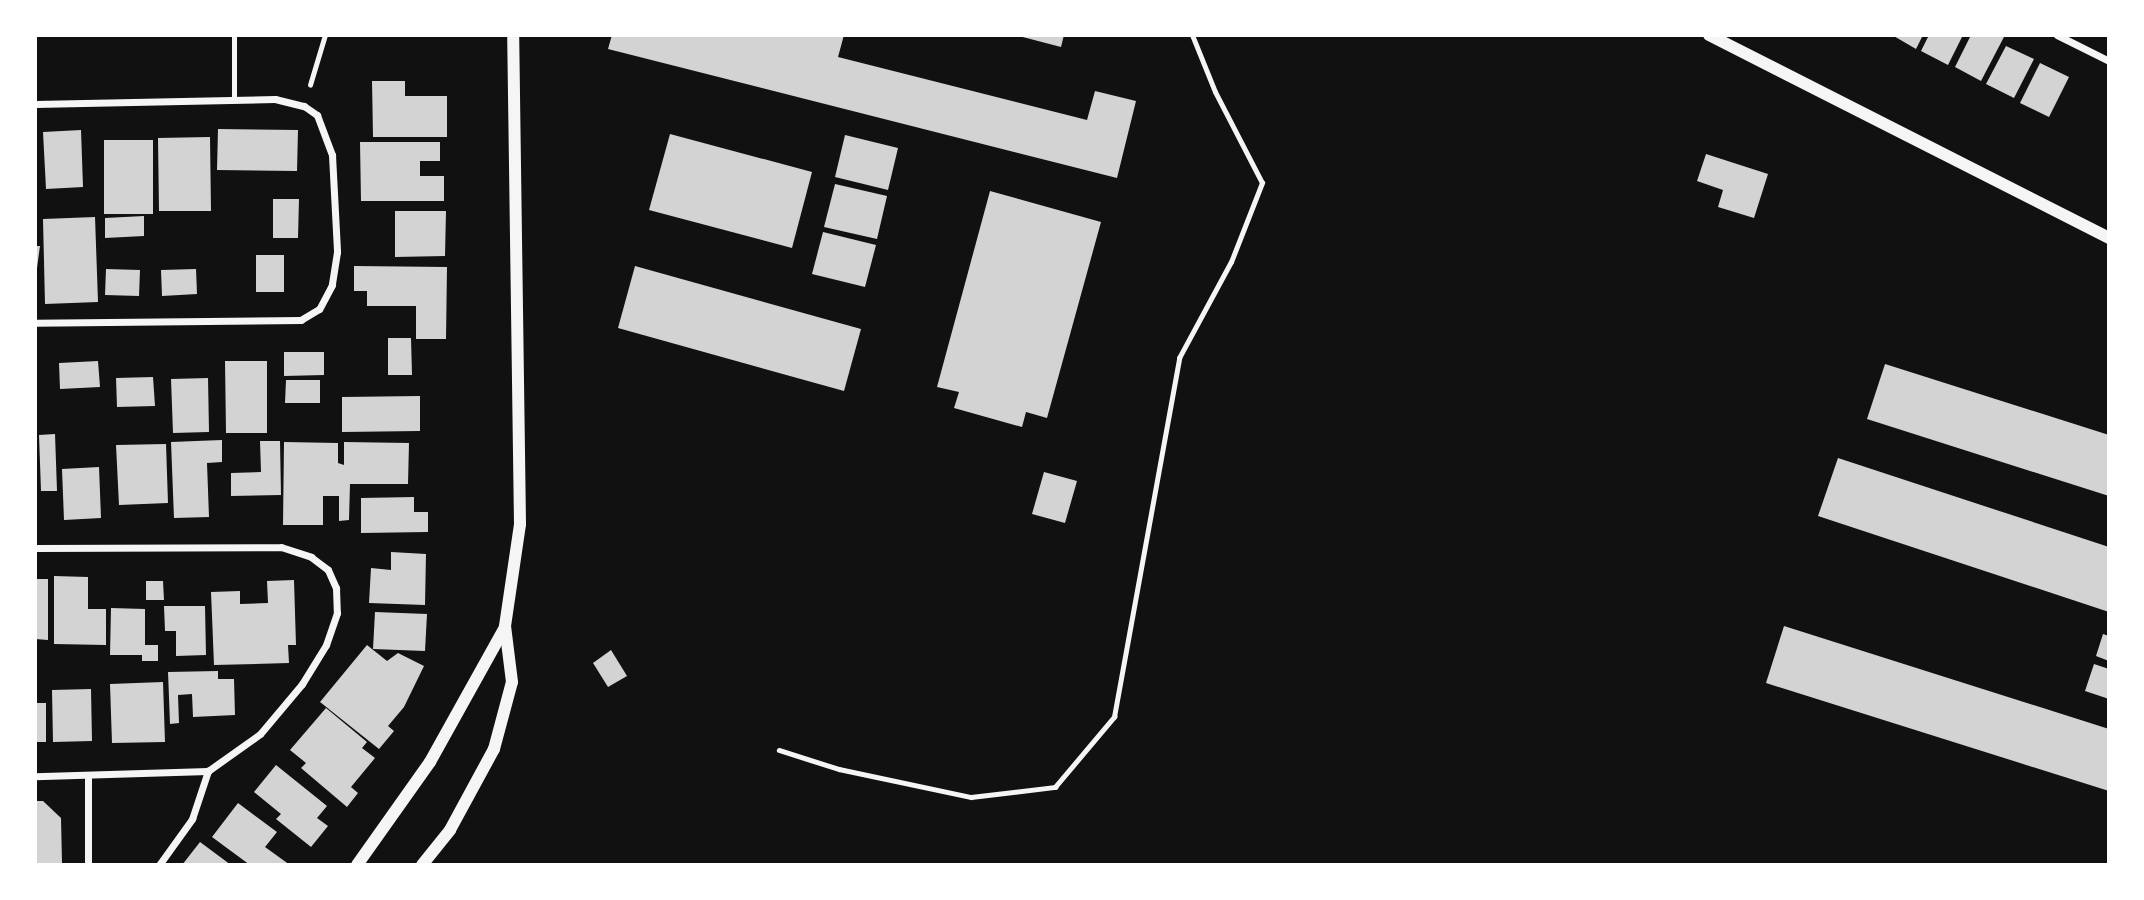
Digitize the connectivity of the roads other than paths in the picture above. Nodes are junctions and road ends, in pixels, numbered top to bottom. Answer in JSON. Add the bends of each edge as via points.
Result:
{"nodes":[{"id":1,"x":234,"y":35,"type":"edge"},
{"id":2,"x":513,"y":35,"type":"edge"},
{"id":3,"x":1709,"y":35,"type":"edge"},
{"id":4,"x":2057,"y":35,"type":"edge"},
{"id":5,"x":2109,"y":61,"type":"edge"},
{"id":6,"x":234,"y":99,"type":"junction"},
{"id":7,"x":35,"y":104,"type":"edge"},
{"id":8,"x":2109,"y":238,"type":"edge"},
{"id":9,"x":35,"y":323,"type":"edge"},
{"id":10,"x":35,"y":548,"type":"edge"},
{"id":11,"x":505,"y":626,"type":"junction"},
{"id":12,"x":208,"y":771,"type":"junction"},
{"id":13,"x":88,"y":775,"type":"junction"},
{"id":14,"x":35,"y":776,"type":"edge"},
{"id":15,"x":88,"y":865,"type":"edge"},
{"id":16,"x":159,"y":865,"type":"edge"},
{"id":17,"x":357,"y":865,"type":"edge"},
{"id":18,"x":422,"y":865,"type":"edge"}],
"edges":[{"from":1,"to":6,"type":"lane"},
{"from":2,"to":11,"type":"street","via":[[520,524]]},
{"from":3,"to":8,"type":"street"},
{"from":4,"to":5,"type":"street"},
{"from":6,"to":7,"type":"street"},
{"from":6,"to":9,"type":"street","via":[[275,99],[304,106],[317,115],[332,155],[337,253],[332,285],[319,309],[301,320],[275,323]]},
{"from":10,"to":12,"type":"street","via":[[281,547],[311,556],[328,570],[337,588],[337,613],[326,645],[302,684],[260,734]]},
{"from":11,"to":17,"type":"street","via":[[429,762]]},
{"from":11,"to":18,"type":"street","via":[[512,682],[494,749],[450,830]]},
{"from":12,"to":13,"type":"street"},
{"from":12,"to":16,"type":"street","via":[[192,818]]},
{"from":13,"to":14,"type":"street"},
{"from":13,"to":15,"type":"street"}]}
